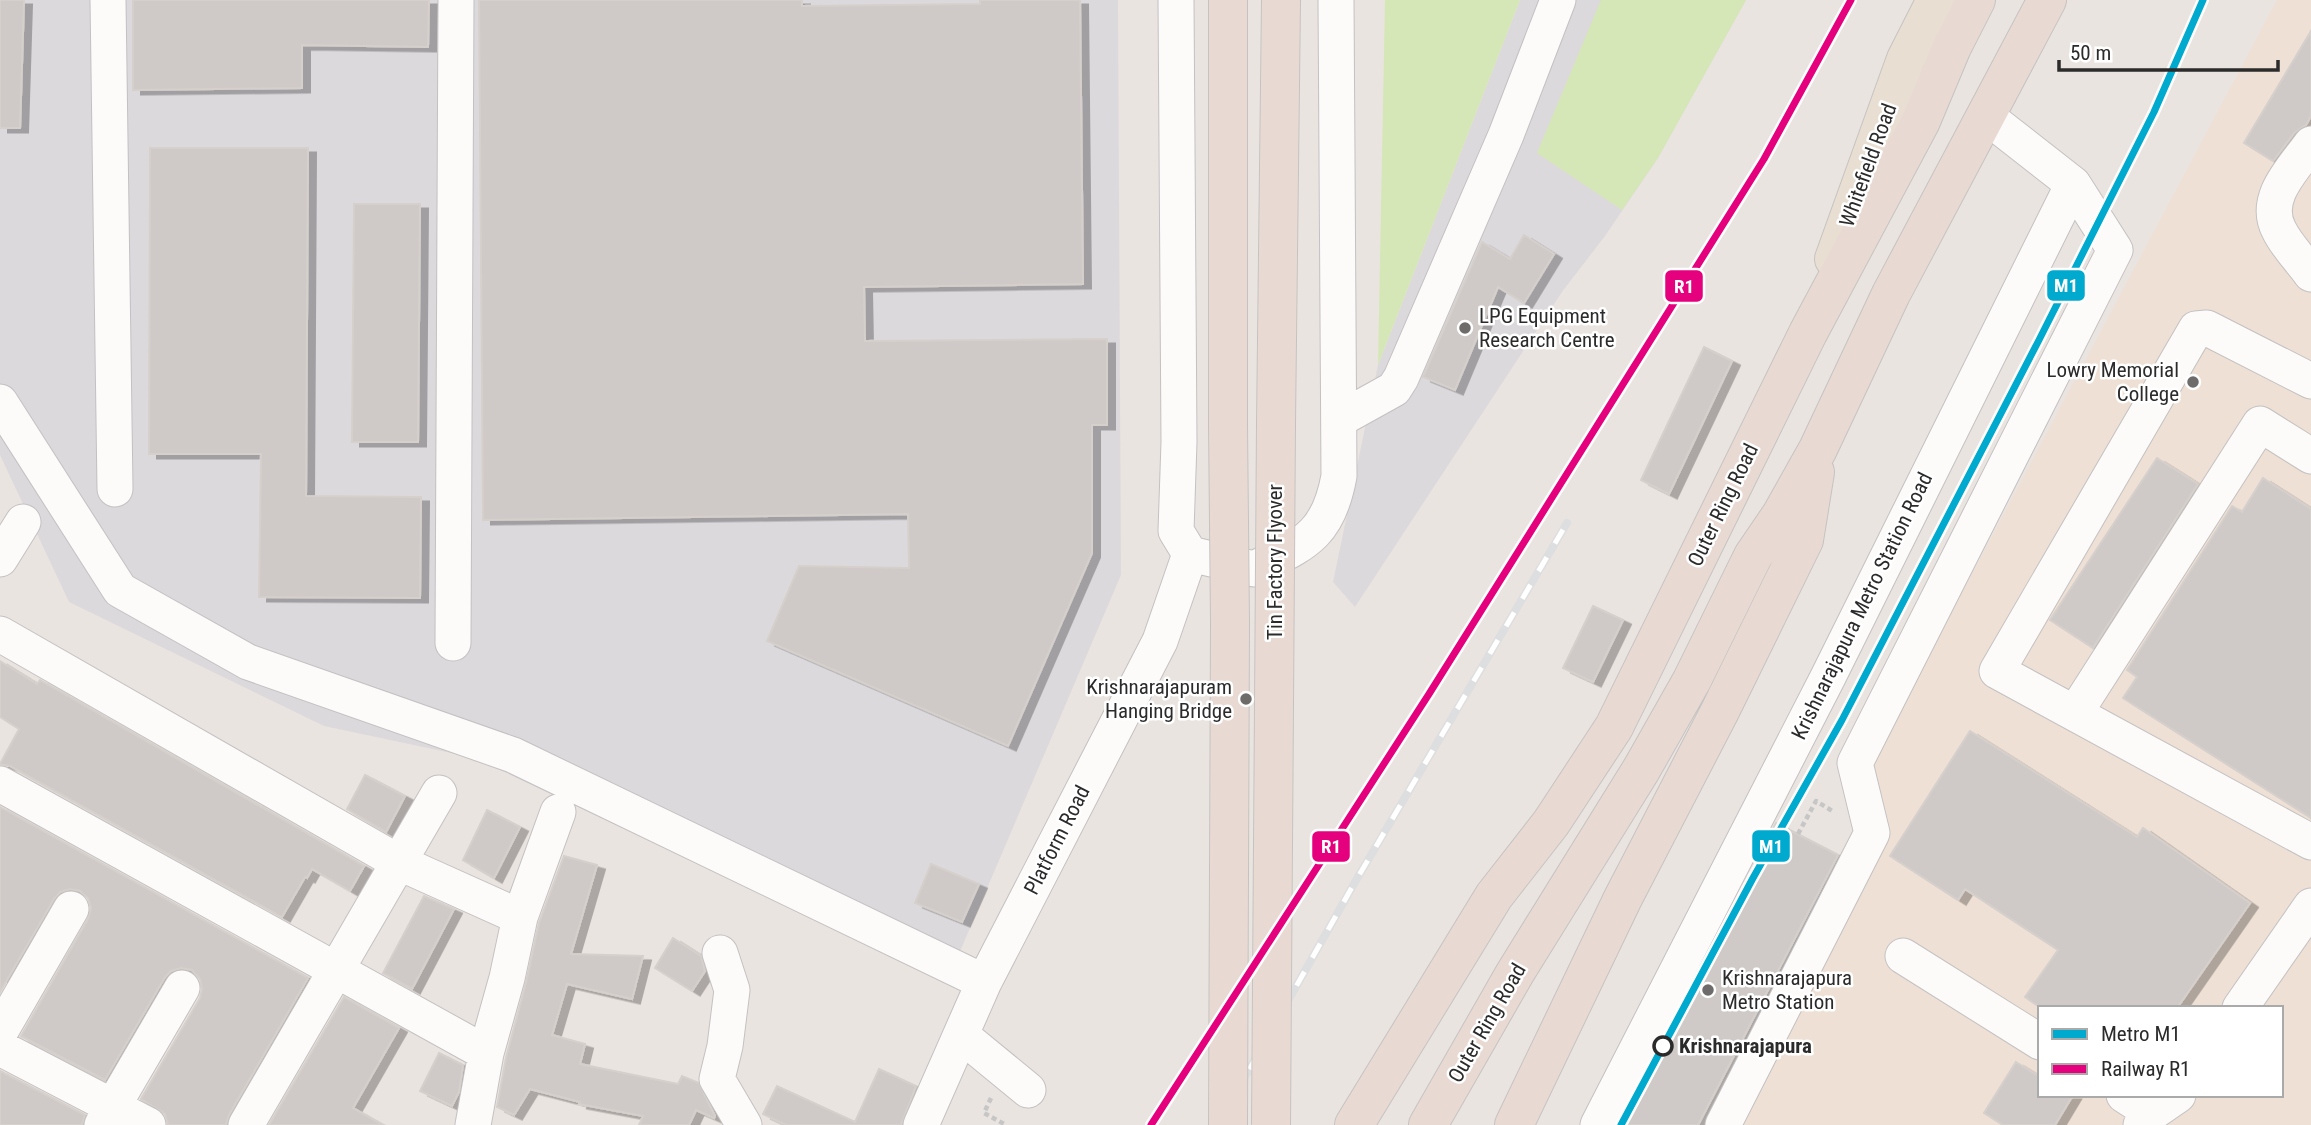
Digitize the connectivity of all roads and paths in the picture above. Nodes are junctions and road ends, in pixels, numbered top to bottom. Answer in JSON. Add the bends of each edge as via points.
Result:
{"nodes":[{"id":1,"x":108,"y":0,"type":"edge"},
{"id":2,"x":456,"y":0,"type":"edge"},
{"id":3,"x":1176,"y":0,"type":"edge"},
{"id":4,"x":1228,"y":0,"type":"edge"},
{"id":5,"x":1281,"y":0,"type":"edge"},
{"id":6,"x":1336,"y":0,"type":"edge"},
{"id":7,"x":1558,"y":0,"type":"edge"},
{"id":8,"x":1936,"y":0,"type":"edge"},
{"id":9,"x":1976,"y":0,"type":"edge"},
{"id":10,"x":2047,"y":0,"type":"edge"},
{"id":11,"x":1986,"y":116,"type":"junction"},
{"id":12,"x":2311,"y":144,"type":"edge"},
{"id":13,"x":2073,"y":184,"type":"junction"},
{"id":14,"x":2311,"y":274,"type":"edge"},
{"id":15,"x":1808,"y":333,"type":"junction"},
{"id":16,"x":2311,"y":381,"type":"edge"},
{"id":17,"x":0,"y":402,"type":"edge"},
{"id":18,"x":1340,"y":419,"type":"junction"},
{"id":19,"x":1818,"y":449,"type":"junction"},
{"id":20,"x":2311,"y":456,"type":"edge"},
{"id":21,"x":115,"y":489,"type":"dead end"},
{"id":22,"x":23,"y":522,"type":"dead end"},
{"id":23,"x":1189,"y":554,"type":"junction"},
{"id":24,"x":0,"y":559,"type":"edge"},
{"id":25,"x":0,"y":634,"type":"edge"},
{"id":26,"x":453,"y":643,"type":"dead end"},
{"id":27,"x":2075,"y":713,"type":"junction"},
{"id":28,"x":0,"y":784,"type":"edge"},
{"id":29,"x":439,"y":793,"type":"dead end"},
{"id":30,"x":1816,"y":801,"type":"dead end"},
{"id":31,"x":558,"y":813,"type":"dead end"},
{"id":32,"x":1798,"y":835,"type":"dead end"},
{"id":33,"x":2311,"y":842,"type":"edge"},
{"id":34,"x":400,"y":863,"type":"junction"},
{"id":35,"x":2311,"y":906,"type":"edge"},
{"id":36,"x":71,"y":909,"type":"dead end"},
{"id":37,"x":520,"y":917,"type":"junction"},
{"id":38,"x":720,"y":953,"type":"dead end"},
{"id":39,"x":1903,"y":956,"type":"dead end"},
{"id":40,"x":336,"y":969,"type":"junction"},
{"id":41,"x":984,"y":982,"type":"junction"},
{"id":42,"x":183,"y":988,"type":"dead end"},
{"id":43,"x":1436,"y":990,"type":"junction"},
{"id":44,"x":2240,"y":1006,"type":"edge"},
{"id":45,"x":0,"y":1032,"type":"edge"},
{"id":46,"x":961,"y":1035,"type":"junction"},
{"id":47,"x":2038,"y":1041,"type":"edge"},
{"id":48,"x":0,"y":1048,"type":"edge"},
{"id":49,"x":486,"y":1053,"type":"junction"},
{"id":50,"x":1028,"y":1090,"type":"dead end"},
{"id":51,"x":984,"y":1113,"type":"dead end"},
{"id":52,"x":107,"y":1115,"type":"edge"},
{"id":53,"x":148,"y":1125,"type":"edge"},
{"id":54,"x":246,"y":1125,"type":"edge"},
{"id":55,"x":473,"y":1125,"type":"edge"},
{"id":56,"x":744,"y":1125,"type":"edge"},
{"id":57,"x":921,"y":1125,"type":"edge"},
{"id":58,"x":1006,"y":1125,"type":"edge"},
{"id":59,"x":1228,"y":1125,"type":"edge"},
{"id":60,"x":1271,"y":1125,"type":"edge"},
{"id":61,"x":1354,"y":1125,"type":"edge"},
{"id":62,"x":1376,"y":1125,"type":"edge"},
{"id":63,"x":1428,"y":1125,"type":"edge"},
{"id":64,"x":1514,"y":1125,"type":"edge"},
{"id":65,"x":1598,"y":1125,"type":"edge"},
{"id":66,"x":1723,"y":1125,"type":"edge"}],
"edges":[{"from":1,"to":21,"type":"street"},
{"from":2,"to":26,"type":"street"},
{"from":3,"to":23,"type":"street","via":[[1176,531]]},
{"from":4,"to":59,"type":"highway","bridge":true},
{"from":5,"to":60,"type":"highway","name":"Tin Factory Flyover","bridge":true},
{"from":6,"to":18,"type":"street"},
{"from":7,"to":18,"type":"street","via":[[1506,135],[1401,378],[1394,389]]},
{"from":8,"to":15,"type":"main road","name":"Whitefield Road","via":[[1906,59]]},
{"from":9,"to":15,"type":"highway","name":"Outer Ring Road","via":[[1921,121]]},
{"from":10,"to":11,"type":"highway","name":"Outer Ring Road"},
{"from":11,"to":13,"type":"street"},
{"from":11,"to":19,"type":"highway","name":"Outer Ring Road","via":[[1891,294]]},
{"from":12,"to":14,"type":"street","via":[[2281,186],[2274,215],[2278,230]]},
{"from":13,"to":65,"type":"street","name":"Krishnarajapura Metro Station Road"},
{"from":13,"to":66,"type":"street","via":[[2115,250],[1855,763],[1872,833]]},
{"from":15,"to":43,"type":"highway","name":"Outer Ring Road","via":[[1614,727],[1552,823],[1494,896]]},
{"from":16,"to":27,"type":"street","via":[[2207,327],[2192,333],[1997,671]]},
{"from":17,"to":41,"type":"street","via":[[120,590],[248,662],[513,755]]},
{"from":18,"to":23,"type":"street","via":[[1336,494],[1307,542],[1254,569]]},
{"from":19,"to":63,"type":"highway","name":"Outer Ring Road","via":[[1753,556],[1641,770],[1515,973]]},
{"from":19,"to":64,"type":"highway","name":"Outer Ring Road","via":[[1804,540]]},
{"from":20,"to":27,"type":"street","via":[[2260,424]]},
{"from":22,"to":24,"type":"street"},
{"from":23,"to":41,"type":"street","name":"Platform Road","via":[[1160,641]]},
{"from":25,"to":34,"type":"street"},
{"from":27,"to":33,"type":"street"},
{"from":28,"to":40,"type":"street"},
{"from":29,"to":34,"type":"street"},
{"from":30,"to":32,"type":"path"},
{"from":31,"to":37,"type":"street"},
{"from":34,"to":37,"type":"street"},
{"from":34,"to":40,"type":"street"},
{"from":35,"to":44,"type":"street"},
{"from":36,"to":45,"type":"street"},
{"from":37,"to":49,"type":"street"},
{"from":38,"to":56,"type":"street","via":[[732,990],[717,1079]]},
{"from":39,"to":47,"type":"street"},
{"from":40,"to":49,"type":"street"},
{"from":40,"to":54,"type":"street"},
{"from":41,"to":46,"type":"street","name":"Platform Road"},
{"from":42,"to":52,"type":"street"},
{"from":43,"to":61,"type":"highway","name":"Outer Ring Road"},
{"from":43,"to":62,"type":"highway","name":"Outer Ring Road","via":[[1427,1043]]},
{"from":46,"to":50,"type":"street"},
{"from":46,"to":57,"type":"street","name":"Platform Road"},
{"from":48,"to":52,"type":"street"},
{"from":49,"to":55,"type":"street"},
{"from":51,"to":58,"type":"path"},
{"from":52,"to":53,"type":"street"}]}
